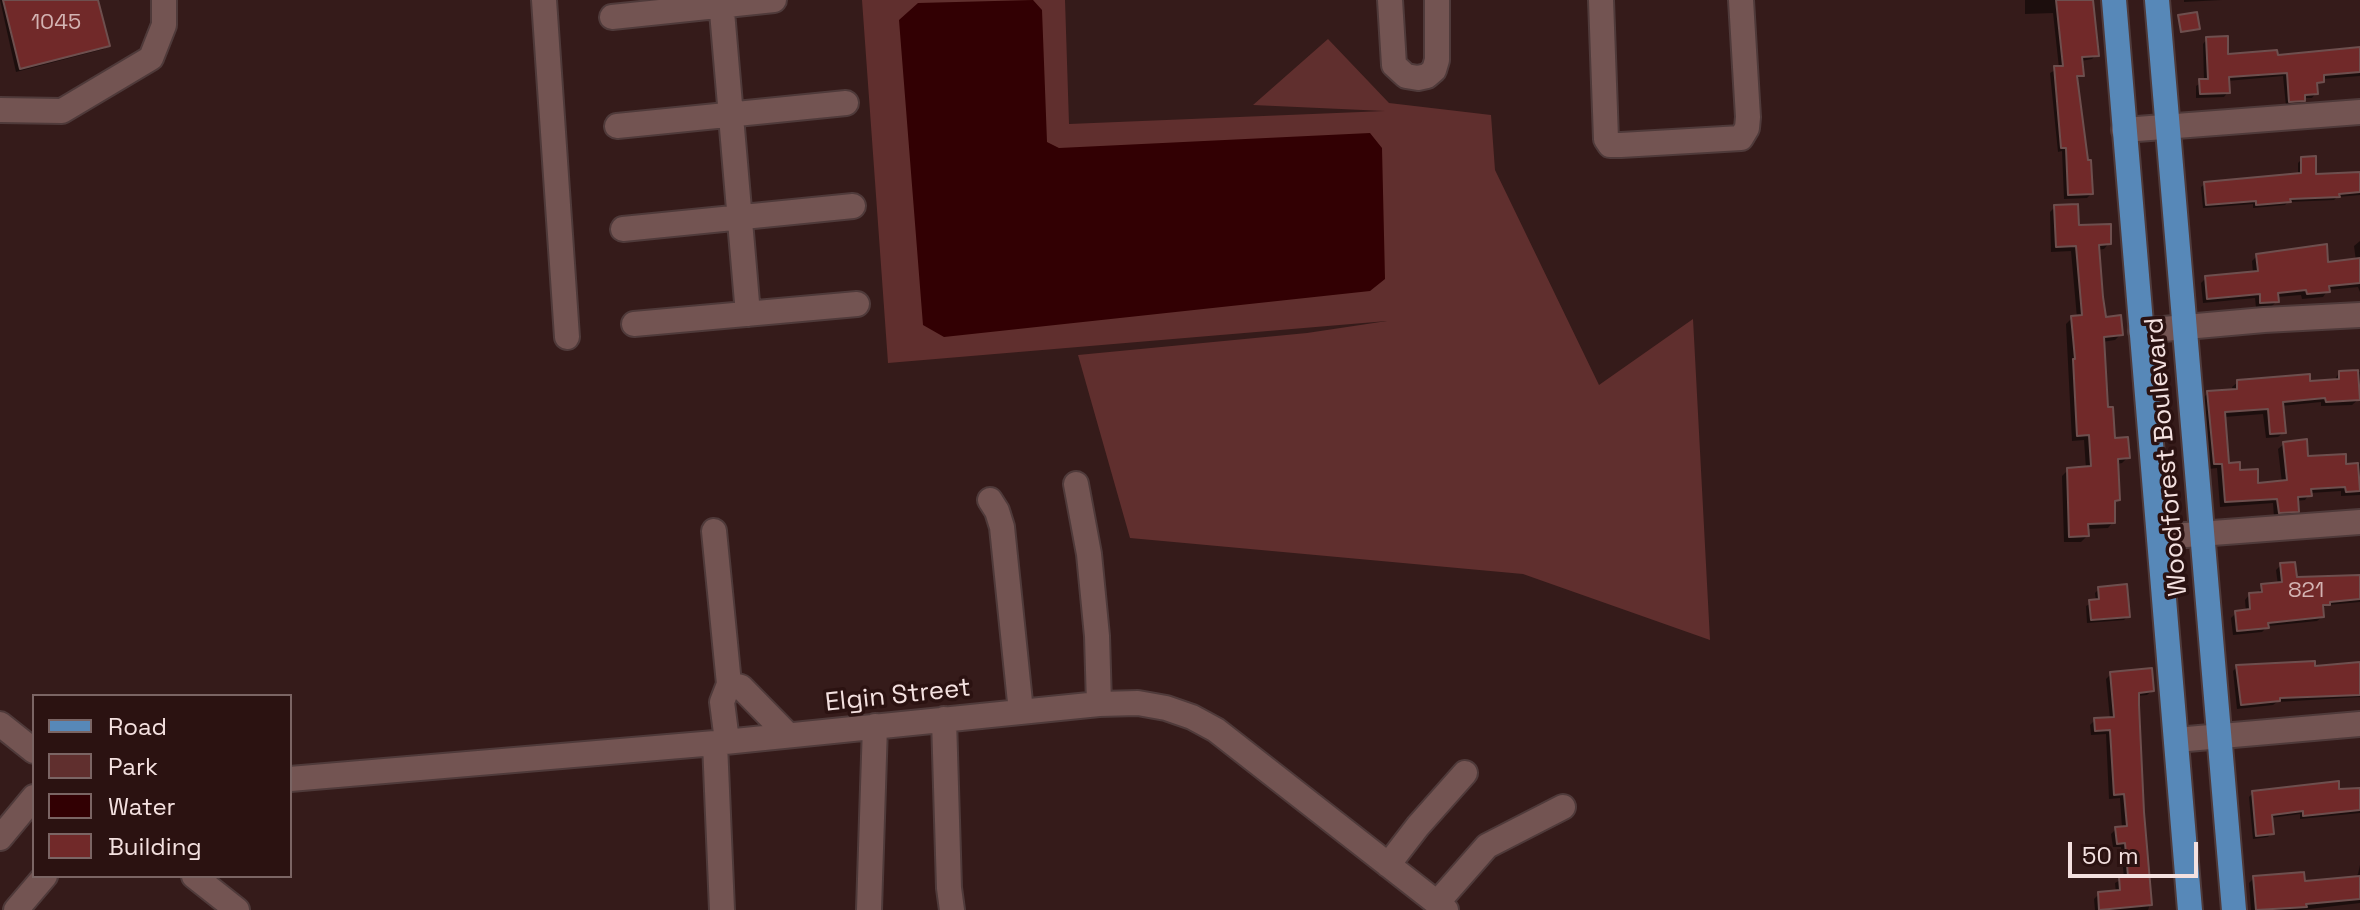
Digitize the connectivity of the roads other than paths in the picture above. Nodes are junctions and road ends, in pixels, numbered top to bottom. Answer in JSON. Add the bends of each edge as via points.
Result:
{"nodes":[{"id":1,"x":164,"y":0,"type":"edge"},
{"id":2,"x":544,"y":0,"type":"edge"},
{"id":3,"x":774,"y":0,"type":"edge"},
{"id":4,"x":1390,"y":0,"type":"edge"},
{"id":5,"x":1437,"y":0,"type":"edge"},
{"id":6,"x":1741,"y":0,"type":"edge"},
{"id":7,"x":2114,"y":0,"type":"edge"},
{"id":8,"x":2157,"y":0,"type":"edge"},
{"id":9,"x":721,"y":2,"type":"edge"},
{"id":10,"x":1601,"y":7,"type":"edge"},
{"id":11,"x":612,"y":17,"type":"dead end"},
{"id":12,"x":846,"y":103,"type":"dead end"},
{"id":13,"x":0,"y":110,"type":"edge"},
{"id":14,"x":2360,"y":112,"type":"edge"},
{"id":15,"x":731,"y":114,"type":"junction"},
{"id":16,"x":617,"y":126,"type":"dead end"},
{"id":17,"x":2168,"y":127,"type":"junction"},
{"id":18,"x":2124,"y":130,"type":"junction"},
{"id":19,"x":853,"y":206,"type":"dead end"},
{"id":20,"x":739,"y":217,"type":"junction"},
{"id":21,"x":623,"y":229,"type":"dead end"},
{"id":22,"x":857,"y":304,"type":"dead end"},
{"id":23,"x":748,"y":314,"type":"junction"},
{"id":24,"x":2360,"y":315,"type":"edge"},
{"id":25,"x":634,"y":324,"type":"dead end"},
{"id":26,"x":2185,"y":328,"type":"junction"},
{"id":27,"x":2141,"y":331,"type":"junction"},
{"id":28,"x":567,"y":337,"type":"dead end"},
{"id":29,"x":1076,"y":484,"type":"dead end"},
{"id":30,"x":990,"y":500,"type":"dead end"},
{"id":31,"x":2360,"y":522,"type":"edge"},
{"id":32,"x":714,"y":531,"type":"dead end"},
{"id":33,"x":2202,"y":534,"type":"junction"},
{"id":34,"x":2159,"y":537,"type":"junction"},
{"id":35,"x":729,"y":684,"type":"junction"},
{"id":36,"x":1099,"y":704,"type":"junction"},
{"id":37,"x":1021,"y":712,"type":"junction"},
{"id":38,"x":944,"y":719,"type":"junction"},
{"id":39,"x":0,"y":724,"type":"edge"},
{"id":40,"x":2360,"y":724,"type":"edge"},
{"id":41,"x":875,"y":726,"type":"junction"},
{"id":42,"x":788,"y":735,"type":"junction"},
{"id":43,"x":2219,"y":736,"type":"junction"},
{"id":44,"x":2176,"y":740,"type":"junction"},
{"id":45,"x":721,"y":742,"type":"junction"},
{"id":46,"x":32,"y":749,"type":"edge"},
{"id":47,"x":1465,"y":773,"type":"dead end"},
{"id":48,"x":292,"y":779,"type":"edge"},
{"id":49,"x":32,"y":799,"type":"edge"},
{"id":50,"x":1563,"y":807,"type":"dead end"},
{"id":51,"x":0,"y":838,"type":"edge"},
{"id":52,"x":1388,"y":865,"type":"junction"},
{"id":53,"x":43,"y":878,"type":"edge"},
{"id":54,"x":197,"y":878,"type":"edge"},
{"id":55,"x":1442,"y":906,"type":"edge"},
{"id":56,"x":16,"y":910,"type":"edge"},
{"id":57,"x":237,"y":910,"type":"edge"},
{"id":58,"x":722,"y":910,"type":"edge"},
{"id":59,"x":869,"y":910,"type":"edge"},
{"id":60,"x":952,"y":910,"type":"edge"},
{"id":61,"x":2190,"y":910,"type":"edge"},
{"id":62,"x":2234,"y":910,"type":"edge"}],
"edges":[{"from":1,"to":13,"type":"street","via":[[164,25],[151,58],[62,111]]},
{"from":2,"to":28,"type":"street"},
{"from":3,"to":9,"type":"street"},
{"from":4,"to":5,"type":"street","via":[[1394,65],[1406,76],[1427,76],[1437,60]]},
{"from":6,"to":10,"type":"street","via":[[1748,117],[1741,138],[1610,145]]},
{"from":7,"to":18,"type":"main road","name":"Woodforest Boulevard"},
{"from":8,"to":17,"type":"main road","name":"Woodforest Boulevard"},
{"from":9,"to":11,"type":"street"},
{"from":9,"to":15,"type":"street"},
{"from":12,"to":15,"type":"street"},
{"from":14,"to":17,"type":"street"},
{"from":15,"to":16,"type":"street"},
{"from":15,"to":20,"type":"street"},
{"from":17,"to":18,"type":"street"},
{"from":17,"to":26,"type":"main road","name":"Woodforest Boulevard"},
{"from":18,"to":27,"type":"main road","name":"Woodforest Boulevard"},
{"from":19,"to":20,"type":"street"},
{"from":20,"to":21,"type":"street"},
{"from":20,"to":23,"type":"street"},
{"from":22,"to":23,"type":"street"},
{"from":23,"to":25,"type":"street"},
{"from":24,"to":26,"type":"street"},
{"from":26,"to":27,"type":"street"},
{"from":26,"to":33,"type":"main road","name":"Woodforest Boulevard"},
{"from":27,"to":34,"type":"main road","name":"Woodforest Boulevard"},
{"from":29,"to":36,"type":"street","via":[[1089,554]]},
{"from":30,"to":37,"type":"street","via":[[1002,527]]},
{"from":31,"to":33,"type":"street"},
{"from":32,"to":35,"type":"street"},
{"from":33,"to":34,"type":"street"},
{"from":33,"to":43,"type":"main road","name":"Woodforest Boulevard"},
{"from":34,"to":44,"type":"main road","name":"Woodforest Boulevard"},
{"from":35,"to":42,"type":"street","via":[[741,687]]},
{"from":35,"to":45,"type":"street","via":[[722,702]]},
{"from":36,"to":37,"type":"street","name":"Elgin Street"},
{"from":36,"to":52,"type":"street","name":"Elgin Street","via":[[1138,703],[1192,717],[1240,748]]},
{"from":37,"to":38,"type":"street","name":"Elgin Street"},
{"from":38,"to":41,"type":"street","name":"Elgin Street"},
{"from":38,"to":60,"type":"street"},
{"from":39,"to":46,"type":"street"},
{"from":40,"to":43,"type":"street"},
{"from":41,"to":42,"type":"street","name":"Elgin Street"},
{"from":41,"to":59,"type":"street"},
{"from":42,"to":45,"type":"street","name":"Elgin Street"},
{"from":43,"to":44,"type":"street"},
{"from":43,"to":62,"type":"main road","name":"Woodforest Boulevard"},
{"from":44,"to":61,"type":"main road","name":"Woodforest Boulevard"},
{"from":45,"to":48,"type":"street","name":"Elgin Street"},
{"from":45,"to":58,"type":"street"},
{"from":47,"to":52,"type":"street"},
{"from":49,"to":51,"type":"street"},
{"from":50,"to":55,"type":"street","via":[[1487,846]]},
{"from":52,"to":55,"type":"street","name":"Elgin Street"},
{"from":53,"to":56,"type":"street"},
{"from":54,"to":57,"type":"street"}]}
